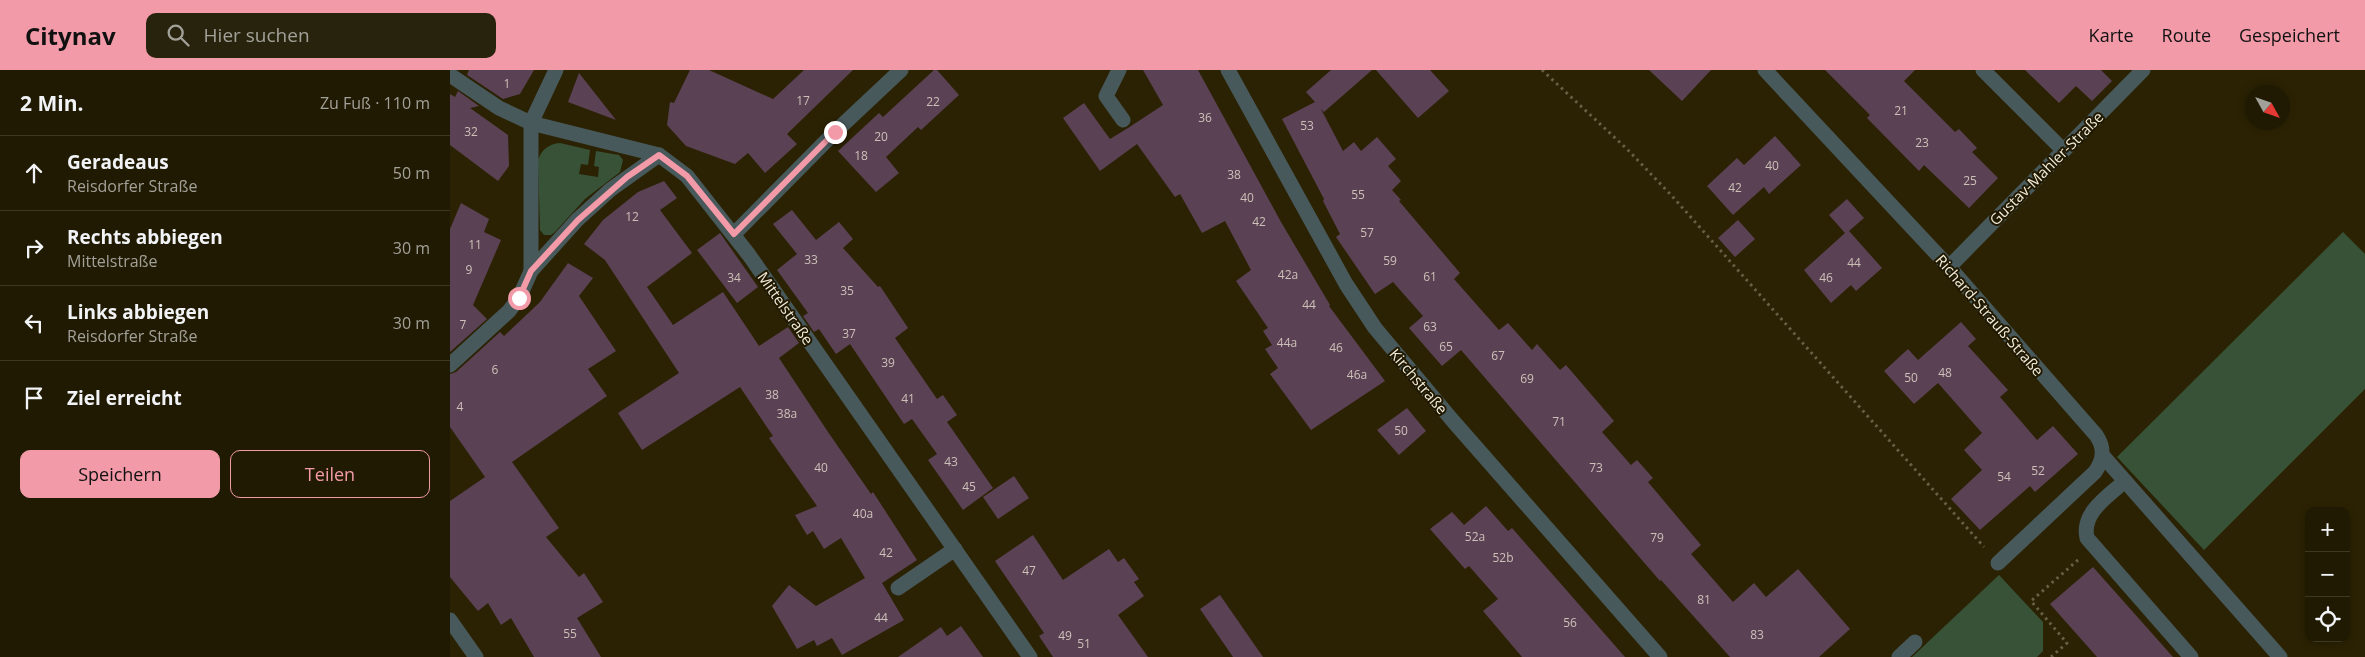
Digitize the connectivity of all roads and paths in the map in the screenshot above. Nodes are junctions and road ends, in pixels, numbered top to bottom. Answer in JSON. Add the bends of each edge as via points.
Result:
{"nodes":[{"id":1,"x":556,"y":70,"type":"edge"},
{"id":2,"x":901,"y":70,"type":"edge"},
{"id":3,"x":1119,"y":70,"type":"edge"},
{"id":4,"x":1228,"y":70,"type":"edge"},
{"id":5,"x":1542,"y":70,"type":"edge"},
{"id":6,"x":1765,"y":70,"type":"edge"},
{"id":7,"x":1983,"y":70,"type":"edge"},
{"id":8,"x":2143,"y":70,"type":"edge"},
{"id":9,"x":450,"y":75,"type":"edge"},
{"id":10,"x":1123,"y":120,"type":"dead end"},
{"id":11,"x":531,"y":123,"type":"junction"},
{"id":12,"x":2063,"y":150,"type":"junction"},
{"id":13,"x":659,"y":155,"type":"junction"},
{"id":14,"x":734,"y":234,"type":"junction"},
{"id":15,"x":1948,"y":267,"type":"junction"},
{"id":16,"x":531,"y":271,"type":"junction"},
{"id":17,"x":450,"y":365,"type":"edge"},
{"id":18,"x":2103,"y":456,"type":"junction"},
{"id":19,"x":2125,"y":481,"type":"junction"},
{"id":20,"x":2094,"y":547,"type":"junction"},
{"id":21,"x":955,"y":549,"type":"junction"},
{"id":22,"x":1998,"y":563,"type":"joint"},
{"id":23,"x":898,"y":588,"type":"dead end"},
{"id":24,"x":450,"y":620,"type":"edge"},
{"id":25,"x":1915,"y":642,"type":"dead end"},
{"id":26,"x":476,"y":657,"type":"edge"},
{"id":27,"x":1030,"y":657,"type":"edge"},
{"id":28,"x":1660,"y":657,"type":"edge"},
{"id":29,"x":1899,"y":657,"type":"edge"},
{"id":30,"x":2050,"y":657,"type":"edge"},
{"id":31,"x":2191,"y":657,"type":"edge"},
{"id":32,"x":2280,"y":657,"type":"edge"}],
"edges":[{"from":1,"to":11,"type":"street"},
{"from":2,"to":14,"type":"street"},
{"from":3,"to":10,"type":"street","via":[[1106,96]]},
{"from":4,"to":28,"type":"street","name":"Kirchstraße","via":[[1346,284],[1375,328],[1452,421]]},
{"from":5,"to":22,"type":"path","via":[[1672,196]]},
{"from":6,"to":15,"type":"street","name":"Richard-Strauß-Straße"},
{"from":7,"to":12,"type":"street"},
{"from":8,"to":12,"type":"street","name":"Gustav-Mahler-Straße"},
{"from":9,"to":11,"type":"street","name":"Mittelstraße","via":[[499,108]]},
{"from":11,"to":13,"type":"street","name":"Mittelstraße"},
{"from":11,"to":16,"type":"street"},
{"from":12,"to":15,"type":"street","name":"Gustav-Mahler-Straße"},
{"from":13,"to":14,"type":"street","name":"Mittelstraße","via":[[687,176]]},
{"from":13,"to":16,"type":"street","via":[[594,205]]},
{"from":14,"to":21,"type":"street","name":"Mittelstraße"},
{"from":15,"to":18,"type":"street","name":"Richard-Strauß-Straße","via":[[2096,435],[2102,445]]},
{"from":16,"to":17,"type":"street","via":[[509,311]]},
{"from":18,"to":19,"type":"street"},
{"from":18,"to":22,"type":"street","via":[[2090,477]]},
{"from":19,"to":20,"type":"street","via":[[2094,509],[2086,523],[2087,538]]},
{"from":19,"to":32,"type":"street"},
{"from":20,"to":30,"type":"path","via":[[2031,601],[2067,643]]},
{"from":20,"to":31,"type":"street"},
{"from":21,"to":23,"type":"street"},
{"from":21,"to":27,"type":"street","name":"Mittelstraße"},
{"from":24,"to":26,"type":"street"},
{"from":25,"to":29,"type":"street"}]}
